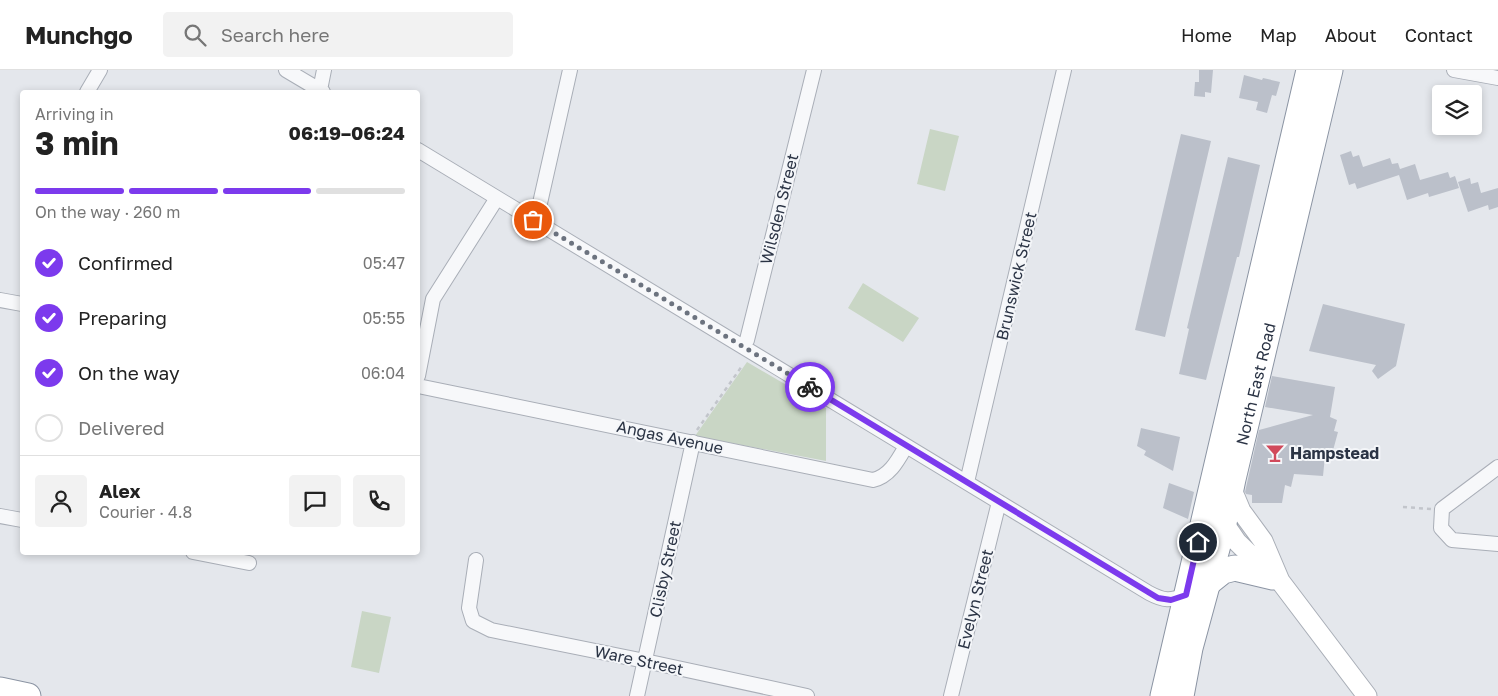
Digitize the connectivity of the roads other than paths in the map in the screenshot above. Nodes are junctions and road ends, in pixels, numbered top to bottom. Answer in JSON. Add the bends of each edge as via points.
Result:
{"nodes":[{"id":1,"x":100,"y":70,"type":"edge"},
{"id":2,"x":286,"y":70,"type":"edge"},
{"id":3,"x":324,"y":70,"type":"edge"},
{"id":4,"x":570,"y":70,"type":"edge"},
{"id":5,"x":814,"y":70,"type":"edge"},
{"id":6,"x":1064,"y":70,"type":"edge"},
{"id":7,"x":1309,"y":70,"type":"edge"},
{"id":8,"x":1330,"y":70,"type":"edge"},
{"id":9,"x":1454,"y":70,"type":"edge"},
{"id":10,"x":1498,"y":78,"type":"edge"},
{"id":11,"x":88,"y":90,"type":"edge"},
{"id":12,"x":319,"y":90,"type":"edge"},
{"id":13,"x":321,"y":90,"type":"edge"},
{"id":14,"x":420,"y":151,"type":"edge"},
{"id":15,"x":496,"y":198,"type":"junction"},
{"id":16,"x":533,"y":220,"type":"junction"},
{"id":17,"x":0,"y":300,"type":"edge"},
{"id":18,"x":20,"y":304,"type":"edge"},
{"id":19,"x":744,"y":347,"type":"junction"},
{"id":20,"x":420,"y":366,"type":"edge"},
{"id":21,"x":420,"y":386,"type":"edge"},
{"id":22,"x":692,"y":437,"type":"junction"},
{"id":23,"x":906,"y":446,"type":"junction"},
{"id":24,"x":1498,"y":467,"type":"edge"},
{"id":25,"x":966,"y":482,"type":"junction"},
{"id":26,"x":1221,"y":488,"type":"junction"},
{"id":27,"x":999,"y":502,"type":"junction"},
{"id":28,"x":0,"y":516,"type":"edge"},
{"id":29,"x":20,"y":520,"type":"edge"},
{"id":30,"x":1224,"y":523,"type":"junction"},
{"id":31,"x":1498,"y":544,"type":"edge"},
{"id":32,"x":208,"y":555,"type":"edge"},
{"id":33,"x":476,"y":560,"type":"dead end"},
{"id":34,"x":249,"y":563,"type":"dead end"},
{"id":35,"x":1276,"y":579,"type":"junction"},
{"id":36,"x":1208,"y":583,"type":"junction"},
{"id":37,"x":1186,"y":595,"type":"junction"},
{"id":38,"x":645,"y":661,"type":"junction"},
{"id":39,"x":0,"y":690,"type":"edge"},
{"id":40,"x":28,"y":696,"type":"edge"},
{"id":41,"x":637,"y":696,"type":"edge"},
{"id":42,"x":807,"y":696,"type":"edge"},
{"id":43,"x":950,"y":696,"type":"edge"},
{"id":44,"x":1163,"y":696,"type":"edge"},
{"id":45,"x":1180,"y":696,"type":"edge"},
{"id":46,"x":1368,"y":696,"type":"edge"}],
"edges":[{"from":1,"to":11,"type":"street"},
{"from":2,"to":12,"type":"street"},
{"from":3,"to":13,"type":"street"},
{"from":4,"to":16,"type":"street","via":[[538,212]]},
{"from":5,"to":19,"type":"street","name":"Wilsden Street"},
{"from":6,"to":25,"type":"street","name":"Brunswick Street"},
{"from":7,"to":26,"type":"highway","name":"North East Road"},
{"from":8,"to":26,"type":"highway","name":"North East Road"},
{"from":9,"to":10,"type":"street"},
{"from":14,"to":15,"type":"street"},
{"from":15,"to":16,"type":"street"},
{"from":15,"to":20,"type":"street","via":[[433,299]]},
{"from":16,"to":19,"type":"street"},
{"from":17,"to":18,"type":"street"},
{"from":19,"to":23,"type":"street"},
{"from":21,"to":22,"type":"street","name":"Angas Avenue"},
{"from":22,"to":23,"type":"street","name":"Angas Avenue","via":[[873,480],[883,478]]},
{"from":22,"to":38,"type":"street","name":"Clisby Street"},
{"from":23,"to":25,"type":"street"},
{"from":24,"to":31,"type":"street","via":[[1442,509],[1440,528],[1452,540]]},
{"from":25,"to":27,"type":"street"},
{"from":26,"to":30,"type":"highway","via":[[1214,502]]},
{"from":26,"to":35,"type":"main road","via":[[1263,541]]},
{"from":26,"to":37,"type":"highway","name":"North East Road"},
{"from":27,"to":37,"type":"street","via":[[1158,598],[1171,600]]},
{"from":27,"to":43,"type":"street","name":"Evelyn Street"},
{"from":28,"to":29,"type":"street"},
{"from":30,"to":35,"type":"main road","via":[[1237,542]]},
{"from":30,"to":36,"type":"highway"},
{"from":32,"to":34,"type":"street"},
{"from":33,"to":38,"type":"street","name":"Ware Street","via":[[469,608],[473,621],[491,630]]},
{"from":35,"to":36,"type":"highway","via":[[1235,568],[1223,571]]},
{"from":35,"to":46,"type":"main road"},
{"from":36,"to":45,"type":"highway"},
{"from":37,"to":44,"type":"highway","name":"North East Road"},
{"from":38,"to":41,"type":"street","name":"Clisby Street"},
{"from":38,"to":42,"type":"street","name":"Ware Street"},
{"from":39,"to":40,"type":"highway"}]}
